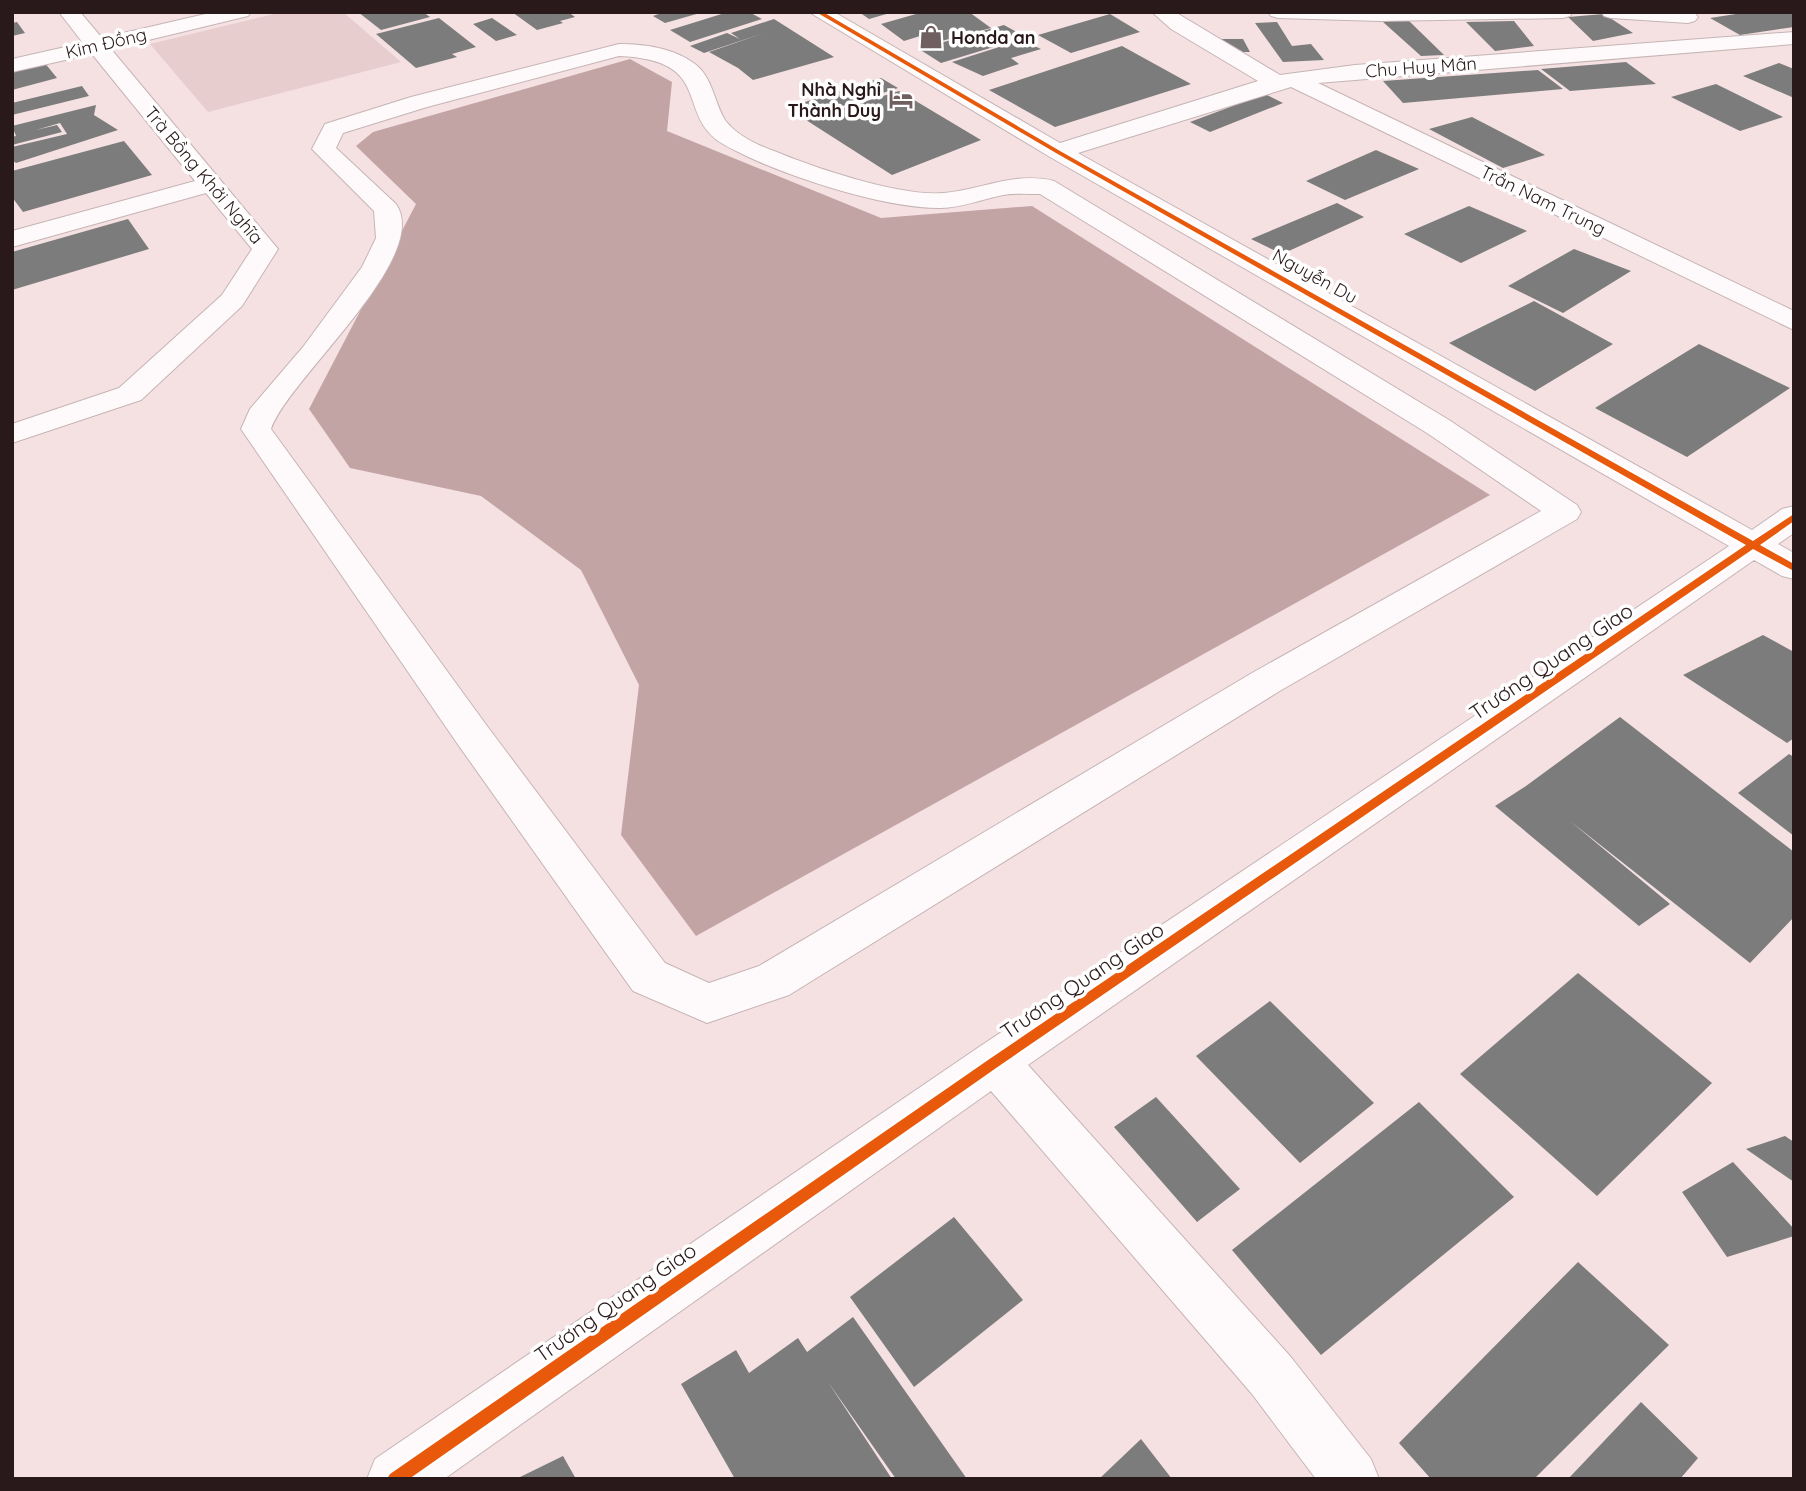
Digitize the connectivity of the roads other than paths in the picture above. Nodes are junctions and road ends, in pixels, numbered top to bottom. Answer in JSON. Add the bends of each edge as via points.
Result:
{"nodes":[{"id":1,"x":69,"y":12,"type":"edge"},
{"id":2,"x":241,"y":12,"type":"edge"},
{"id":3,"x":819,"y":12,"type":"edge"},
{"id":4,"x":1162,"y":12,"type":"edge"},
{"id":5,"x":1278,"y":12,"type":"edge"},
{"id":6,"x":1528,"y":12,"type":"edge"},
{"id":7,"x":1563,"y":12,"type":"edge"},
{"id":8,"x":1611,"y":12,"type":"edge"},
{"id":9,"x":1688,"y":18,"type":"dead end"},
{"id":10,"x":1794,"y":38,"type":"edge"},
{"id":11,"x":97,"y":45,"type":"junction"},
{"id":12,"x":12,"y":65,"type":"edge"},
{"id":13,"x":1284,"y":80,"type":"junction"},
{"id":14,"x":341,"y":125,"type":"joint"},
{"id":15,"x":1058,"y":152,"type":"junction"},
{"id":16,"x":211,"y":184,"type":"junction"},
{"id":17,"x":12,"y":239,"type":"edge"},
{"id":18,"x":1794,"y":321,"type":"edge"},
{"id":19,"x":12,"y":434,"type":"edge"},
{"id":20,"x":1794,"y":517,"type":"edge"},
{"id":21,"x":1755,"y":546,"type":"junction"},
{"id":22,"x":1794,"y":568,"type":"edge"},
{"id":23,"x":995,"y":1062,"type":"junction"},
{"id":24,"x":395,"y":1479,"type":"edge"},
{"id":25,"x":1351,"y":1479,"type":"edge"}],
"edges":[{"from":1,"to":11,"type":"street","name":"Trà Bồng Khởi Nghĩa"},
{"from":2,"to":11,"type":"street","name":"Kim Đồng"},
{"from":3,"to":15,"type":"street","name":"Nguyễn Du"},
{"from":4,"to":13,"type":"street","name":"Trần Nam Trung","via":[[1178,25]]},
{"from":5,"to":6,"type":"street"},
{"from":6,"to":7,"type":"street"},
{"from":8,"to":9,"type":"street"},
{"from":10,"to":13,"type":"street","name":"Chu Huy Mân"},
{"from":11,"to":12,"type":"street","name":"Kim Đồng"},
{"from":11,"to":16,"type":"street","name":"Trà Bồng Khởi Nghĩa"},
{"from":13,"to":15,"type":"street","name":"Chu Huy Mân"},
{"from":13,"to":18,"type":"street","name":"Trần Nam Trung"},
{"from":14,"to":14,"type":"street","via":[[574,60],[619,50],[648,51],[687,68],[714,121],[728,136],[764,156],[906,200],[944,201],[1006,187],[1045,186],[1390,395],[1565,512],[1271,681],[773,981],[707,1003],[649,977],[256,429],[261,415],[375,268],[389,238],[387,209],[324,149],[333,129]]},
{"from":15,"to":21,"type":"street","name":"Nguyễn Du"},
{"from":16,"to":17,"type":"street"},
{"from":16,"to":19,"type":"street","name":"Trà Bồng Khởi Nghĩa","via":[[265,249],[232,300],[130,394]]},
{"from":20,"to":21,"type":"street","name":"Trương Quang Giao"},
{"from":21,"to":22,"type":"street","name":"Nguyễn Du"},
{"from":21,"to":23,"type":"street","name":"Trương Quang Giao"},
{"from":23,"to":24,"type":"street","name":"Trương Quang Giao"},
{"from":23,"to":25,"type":"street","via":[[1271,1375]]}]}
